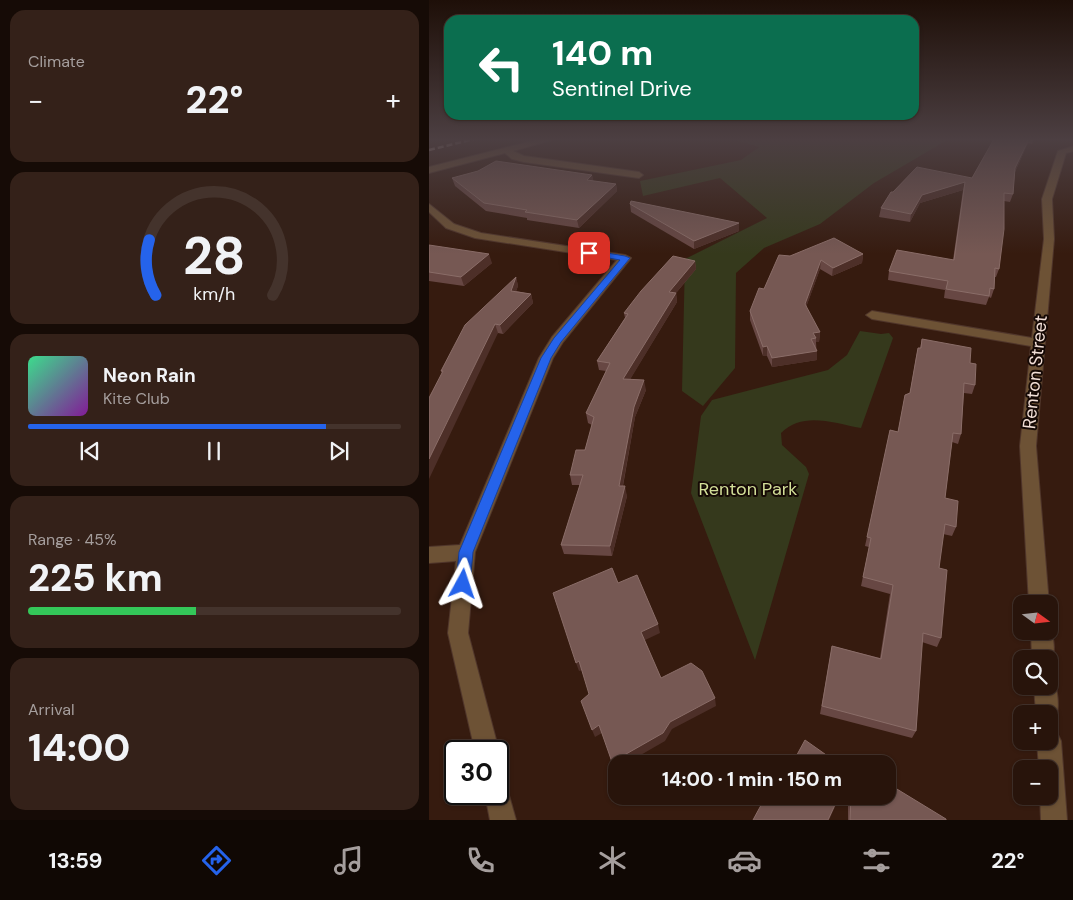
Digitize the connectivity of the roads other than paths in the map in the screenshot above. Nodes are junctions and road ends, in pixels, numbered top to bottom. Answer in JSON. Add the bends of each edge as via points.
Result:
{"nodes":[{"id":1,"x":1054,"y":177,"type":"edge"},
{"id":2,"x":429,"y":207,"type":"edge"},
{"id":3,"x":872,"y":315,"type":"dead end"},
{"id":4,"x":1037,"y":343,"type":"junction"},
{"id":5,"x":466,"y":552,"type":"junction"},
{"id":6,"x":429,"y":555,"type":"edge"},
{"id":7,"x":1038,"y":595,"type":"edge"},
{"id":8,"x":484,"y":740,"type":"edge"},
{"id":9,"x":1050,"y":750,"type":"edge"},
{"id":10,"x":500,"y":805,"type":"edge"},
{"id":11,"x":503,"y":820,"type":"edge"},
{"id":12,"x":1055,"y":820,"type":"edge"}],
"edges":[{"from":1,"to":4,"type":"street","name":"Renton Street","via":[[1047,199],[1049,239]]},
{"from":2,"to":5,"type":"street","via":[[450,226],[479,236],[625,258],[557,340],[546,358]]},
{"from":3,"to":4,"type":"street"},
{"from":4,"to":7,"type":"street","name":"Renton Street","via":[[1028,446]]},
{"from":5,"to":6,"type":"street"},
{"from":5,"to":8,"type":"street","via":[[459,633]]},
{"from":9,"to":12,"type":"street"},
{"from":10,"to":11,"type":"street"}]}
